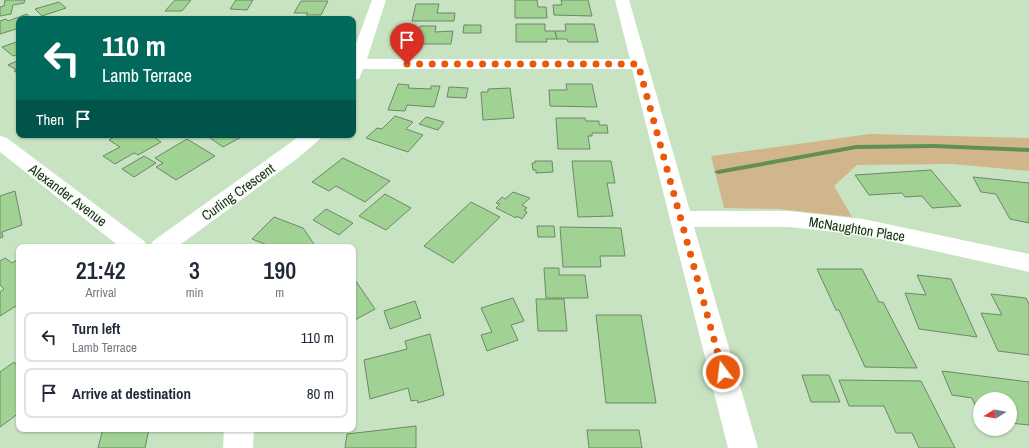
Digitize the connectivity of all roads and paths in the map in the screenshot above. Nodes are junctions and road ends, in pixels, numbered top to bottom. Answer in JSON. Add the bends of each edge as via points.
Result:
{"nodes":[{"id":1,"x":379,"y":0,"type":"edge"},
{"id":2,"x":622,"y":0,"type":"edge"},
{"id":3,"x":638,"y":64,"type":"junction"},
{"id":4,"x":356,"y":70,"type":"edge"},
{"id":5,"x":309,"y":138,"type":"edge"},
{"id":6,"x":5,"y":152,"type":"edge"},
{"id":7,"x":682,"y":219,"type":"junction"},
{"id":8,"x":132,"y":244,"type":"edge"},
{"id":9,"x":165,"y":244,"type":"edge"},
{"id":10,"x":1029,"y":263,"type":"edge"},
{"id":11,"x":239,"y":432,"type":"edge"},
{"id":12,"x":238,"y":448,"type":"edge"},
{"id":13,"x":743,"y":448,"type":"edge"}],
"edges":[{"from":1,"to":4,"type":"street"},
{"from":2,"to":3,"type":"street"},
{"from":3,"to":4,"type":"street"},
{"from":3,"to":7,"type":"street"},
{"from":5,"to":9,"type":"street","name":"Curling Crescent"},
{"from":6,"to":8,"type":"street","name":"Alexander Avenue"},
{"from":7,"to":10,"type":"street","name":"McNaughton Place","via":[[789,220],[863,227]]},
{"from":7,"to":13,"type":"street"},
{"from":11,"to":12,"type":"street"}]}
